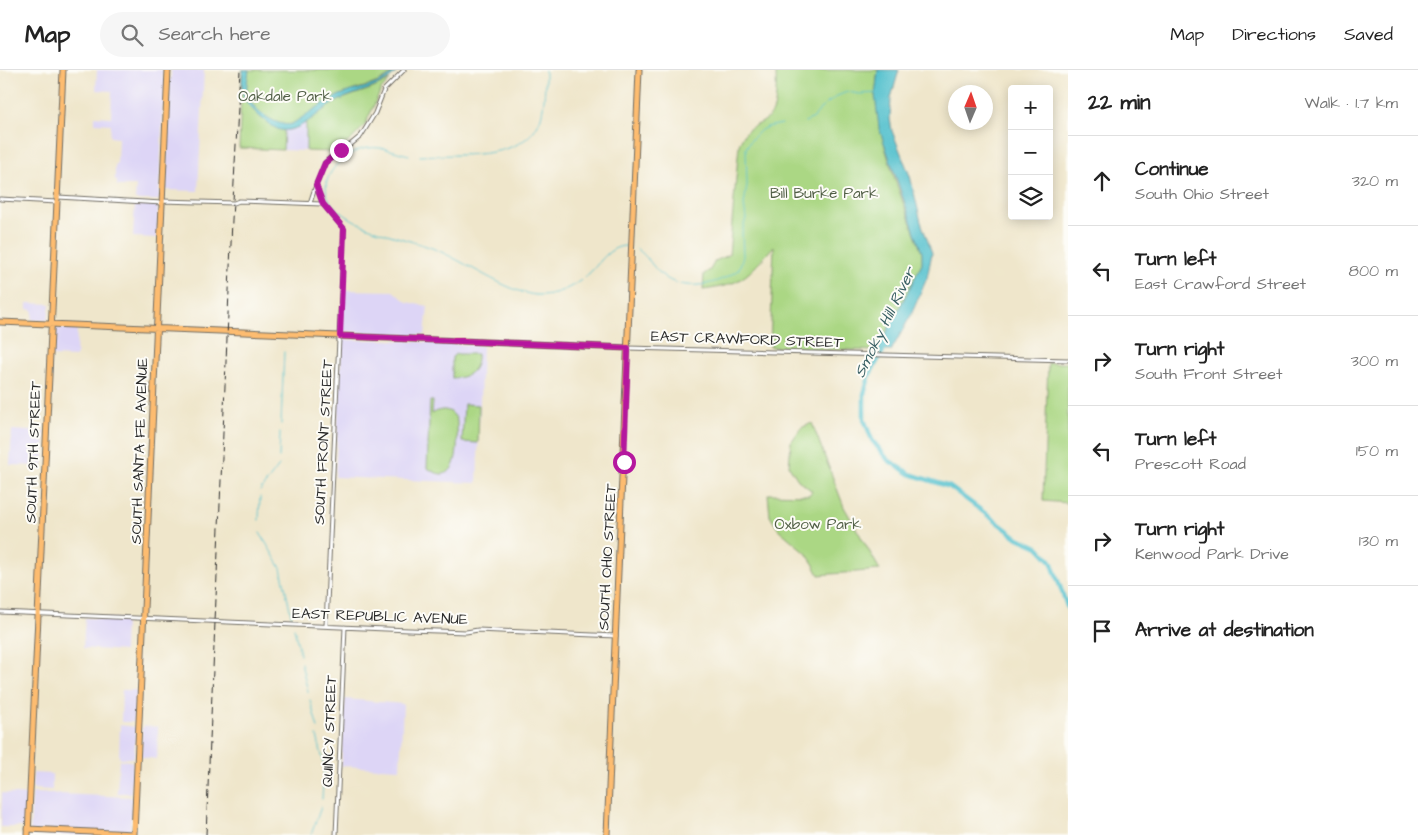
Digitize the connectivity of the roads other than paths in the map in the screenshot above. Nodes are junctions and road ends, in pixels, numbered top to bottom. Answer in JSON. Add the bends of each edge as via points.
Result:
{"nodes":[{"id":1,"x":63,"y":70,"type":"edge"},
{"id":2,"x":168,"y":70,"type":"edge"},
{"id":3,"x":404,"y":70,"type":"edge"},
{"id":4,"x":639,"y":70,"type":"edge"},
{"id":5,"x":316,"y":185,"type":"junction"},
{"id":6,"x":0,"y":199,"type":"edge"},
{"id":7,"x":57,"y":199,"type":"junction"},
{"id":8,"x":162,"y":202,"type":"junction"},
{"id":9,"x":309,"y":204,"type":"junction"},
{"id":10,"x":323,"y":204,"type":"junction"},
{"id":11,"x":0,"y":322,"type":"edge"},
{"id":12,"x":51,"y":324,"type":"junction"},
{"id":13,"x":156,"y":328,"type":"junction"},
{"id":14,"x":340,"y":336,"type":"junction"},
{"id":15,"x":628,"y":348,"type":"junction"},
{"id":16,"x":1068,"y":360,"type":"edge"},
{"id":17,"x":0,"y":612,"type":"edge"},
{"id":18,"x":39,"y":614,"type":"junction"},
{"id":19,"x":144,"y":618,"type":"junction"},
{"id":20,"x":326,"y":626,"type":"junction"},
{"id":21,"x":345,"y":627,"type":"junction"},
{"id":22,"x":616,"y":636,"type":"junction"},
{"id":23,"x":28,"y":832,"type":"edge"},
{"id":24,"x":336,"y":835,"type":"edge"},
{"id":25,"x":607,"y":835,"type":"edge"}],
"edges":[{"from":1,"to":7,"type":"main road","name":"SOUTH 9TH STREET"},
{"from":2,"to":8,"type":"main road","name":"SOUTH SANTA FE AVENUE"},
{"from":3,"to":5,"type":"street","via":[[384,90],[371,120],[356,140],[325,163]]},
{"from":4,"to":15,"type":"main road","name":"SOUTH OHIO STREET"},
{"from":5,"to":9,"type":"street"},
{"from":5,"to":10,"type":"street"},
{"from":6,"to":7,"type":"street"},
{"from":7,"to":8,"type":"street"},
{"from":7,"to":12,"type":"main road","name":"SOUTH 9TH STREET"},
{"from":8,"to":9,"type":"street"},
{"from":8,"to":13,"type":"main road","name":"SOUTH SANTA FE AVENUE"},
{"from":9,"to":10,"type":"street"},
{"from":10,"to":14,"type":"street","name":"SOUTH FRONT STREET","via":[[344,229]]},
{"from":11,"to":12,"type":"main road","name":"EAST CRAWFORD STREET"},
{"from":12,"to":13,"type":"main road","name":"EAST CRAWFORD STREET"},
{"from":12,"to":18,"type":"main road","name":"SOUTH 9TH STREET"},
{"from":13,"to":14,"type":"main road","name":"EAST CRAWFORD STREET"},
{"from":13,"to":19,"type":"main road","name":"SOUTH SANTA FE AVENUE"},
{"from":14,"to":15,"type":"main road","name":"EAST CRAWFORD STREET"},
{"from":14,"to":20,"type":"street","name":"SOUTH FRONT STREET"},
{"from":15,"to":16,"type":"street","name":"EAST CRAWFORD STREET"},
{"from":15,"to":22,"type":"main road","name":"SOUTH OHIO STREET"},
{"from":17,"to":18,"type":"street","name":"EAST REPUBLIC AVENUE"},
{"from":18,"to":19,"type":"street","name":"EAST REPUBLIC AVENUE"},
{"from":18,"to":23,"type":"main road","name":"SOUTH 9TH STREET"},
{"from":19,"to":20,"type":"street","name":"EAST REPUBLIC AVENUE"},
{"from":19,"to":23,"type":"main road","name":"SOUTH SANTA FE AVENUE","via":[[134,834]]},
{"from":20,"to":21,"type":"street","name":"EAST REPUBLIC AVENUE"},
{"from":21,"to":22,"type":"street","name":"EAST REPUBLIC AVENUE"},
{"from":21,"to":24,"type":"street","name":"QUINCY STREET"},
{"from":22,"to":25,"type":"main road","name":"SOUTH OHIO STREET"}]}
